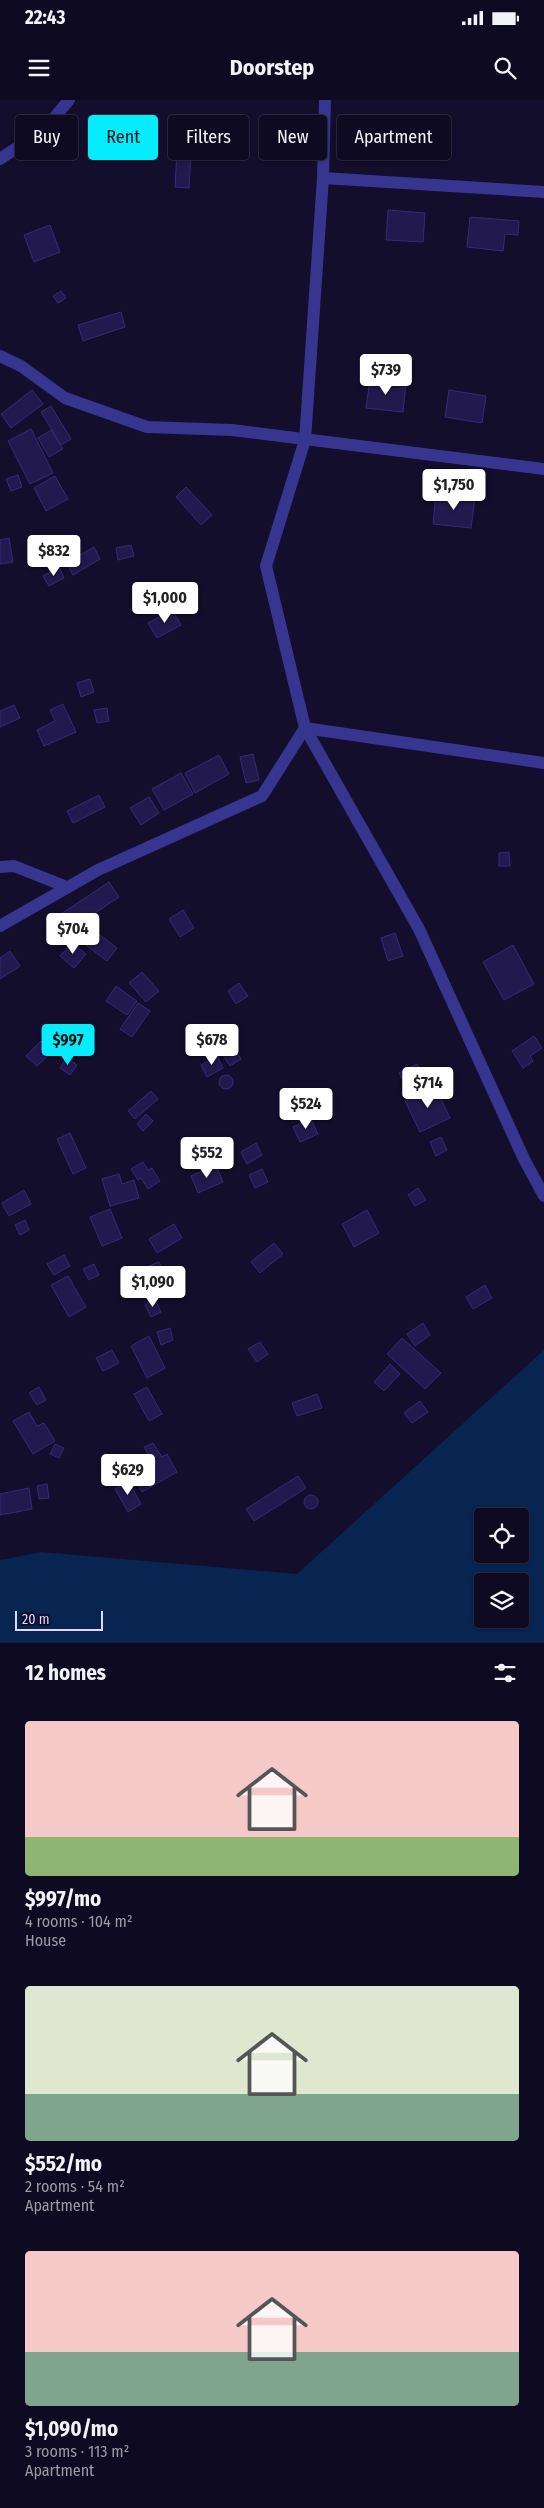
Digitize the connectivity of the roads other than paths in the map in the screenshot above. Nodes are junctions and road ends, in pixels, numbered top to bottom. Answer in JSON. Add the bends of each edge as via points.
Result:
{"nodes":[{"id":1,"x":69,"y":100,"type":"edge"},
{"id":2,"x":325,"y":100,"type":"edge"},
{"id":3,"x":0,"y":159,"type":"edge"},
{"id":4,"x":323,"y":178,"type":"junction"},
{"id":5,"x":544,"y":192,"type":"edge"},
{"id":6,"x":0,"y":356,"type":"edge"},
{"id":7,"x":305,"y":440,"type":"junction"},
{"id":8,"x":544,"y":469,"type":"edge"},
{"id":9,"x":305,"y":728,"type":"junction"},
{"id":10,"x":544,"y":763,"type":"edge"},
{"id":11,"x":0,"y":867,"type":"edge"},
{"id":12,"x":67,"y":887,"type":"junction"},
{"id":13,"x":0,"y":926,"type":"edge"},
{"id":14,"x":544,"y":1196,"type":"edge"}],
"edges":[{"from":1,"to":3,"type":"street","via":[[44,130]]},
{"from":2,"to":4,"type":"street"},
{"from":4,"to":5,"type":"street"},
{"from":4,"to":7,"type":"street"},
{"from":6,"to":7,"type":"street","via":[[21,366],[65,398],[147,427],[232,430]]},
{"from":7,"to":8,"type":"street"},
{"from":7,"to":9,"type":"street","via":[[266,566]]},
{"from":9,"to":10,"type":"street"},
{"from":9,"to":12,"type":"street","via":[[262,796]]},
{"from":9,"to":14,"type":"street","via":[[418,929]]},
{"from":11,"to":12,"type":"street","via":[[14,866]]},
{"from":12,"to":13,"type":"street"}]}
